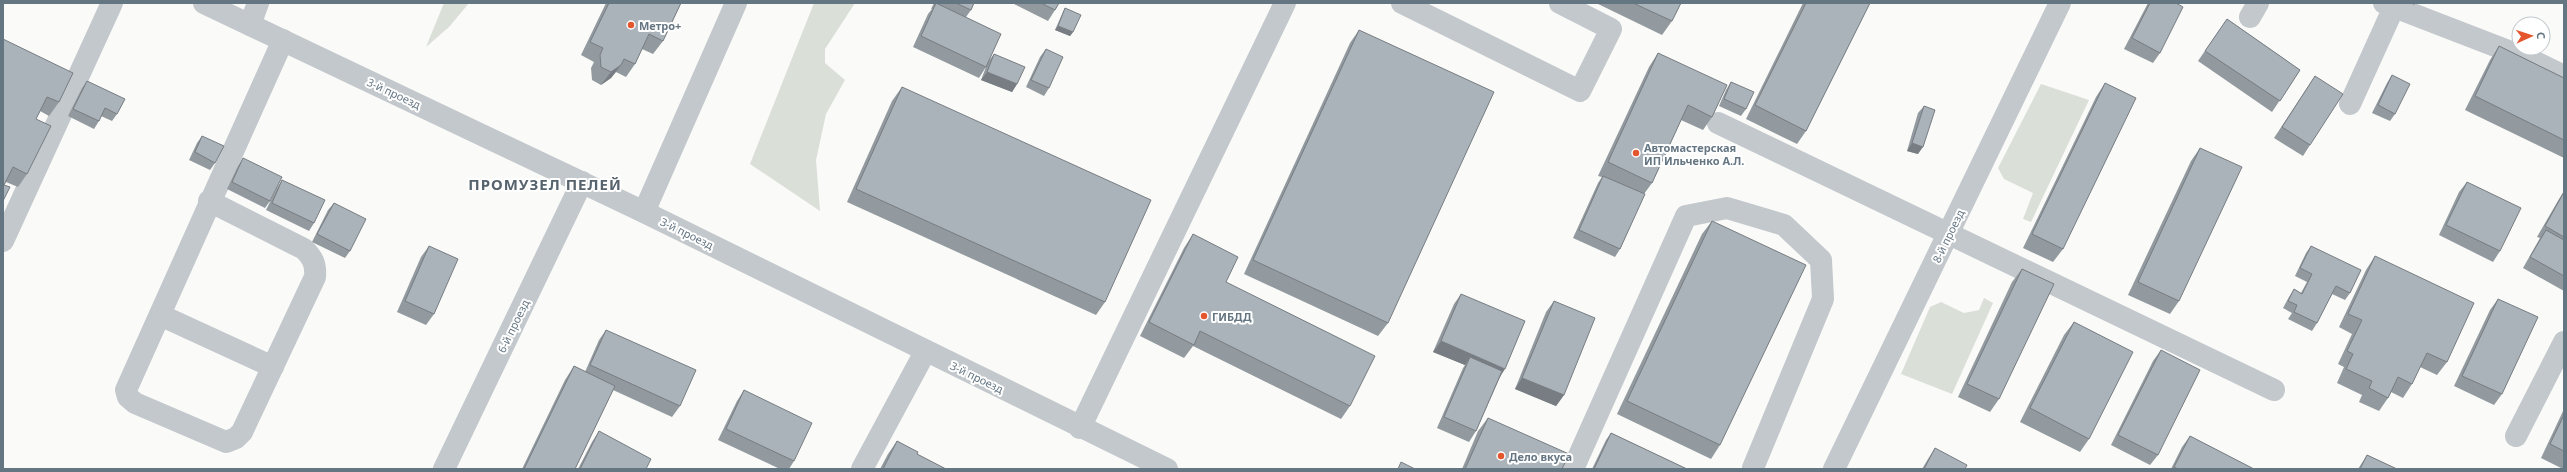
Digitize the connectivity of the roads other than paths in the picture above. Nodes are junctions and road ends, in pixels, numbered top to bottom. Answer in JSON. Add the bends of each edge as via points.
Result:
{"nodes":[{"id":1,"x":112,"y":3,"type":"edge"},
{"id":2,"x":204,"y":3,"type":"edge"},
{"id":3,"x":258,"y":3,"type":"edge"},
{"id":4,"x":736,"y":3,"type":"edge"},
{"id":5,"x":1285,"y":3,"type":"edge"},
{"id":6,"x":1402,"y":3,"type":"edge"},
{"id":7,"x":1560,"y":3,"type":"edge"},
{"id":8,"x":2060,"y":3,"type":"edge"},
{"id":9,"x":2389,"y":5,"type":"edge"},
{"id":10,"x":250,"y":25,"type":"junction"},
{"id":11,"x":283,"y":40,"type":"junction"},
{"id":12,"x":2564,"y":76,"type":"edge"},
{"id":13,"x":2350,"y":104,"type":"dead end"},
{"id":14,"x":1718,"y":123,"type":"edge"},
{"id":15,"x":582,"y":182,"type":"junction"},
{"id":16,"x":209,"y":201,"type":"junction"},
{"id":17,"x":644,"y":212,"type":"junction"},
{"id":18,"x":1949,"y":235,"type":"junction"},
{"id":19,"x":3,"y":241,"type":"edge"},
{"id":20,"x":160,"y":315,"type":"junction"},
{"id":21,"x":2564,"y":342,"type":"edge"},
{"id":22,"x":925,"y":352,"type":"junction"},
{"id":23,"x":273,"y":367,"type":"junction"},
{"id":24,"x":2274,"y":390,"type":"dead end"},
{"id":25,"x":1080,"y":428,"type":"junction"},
{"id":26,"x":2516,"y":436,"type":"dead end"},
{"id":27,"x":1753,"y":468,"type":"dead end"},
{"id":28,"x":444,"y":469,"type":"edge"},
{"id":29,"x":862,"y":469,"type":"edge"},
{"id":30,"x":1167,"y":469,"type":"edge"},
{"id":31,"x":1573,"y":469,"type":"edge"},
{"id":32,"x":1834,"y":469,"type":"edge"}],
"edges":[{"from":1,"to":19,"type":"street"},
{"from":2,"to":10,"type":"street","name":"3-й проезд"},
{"from":3,"to":10,"type":"street"},
{"from":4,"to":17,"type":"street"},
{"from":5,"to":25,"type":"street"},
{"from":6,"to":7,"type":"street","via":[[1580,91],[1611,29]]},
{"from":8,"to":18,"type":"street","name":"8-й проезд"},
{"from":9,"to":12,"type":"street","via":[[2529,59]]},
{"from":9,"to":13,"type":"street"},
{"from":10,"to":11,"type":"street","name":"3-й проезд"},
{"from":11,"to":15,"type":"street","name":"3-й проезд"},
{"from":11,"to":16,"type":"street"},
{"from":14,"to":18,"type":"street"},
{"from":15,"to":17,"type":"street","name":"3-й проезд"},
{"from":15,"to":28,"type":"street","name":"6-й проезд"},
{"from":16,"to":20,"type":"street"},
{"from":16,"to":23,"type":"street","via":[[304,249],[316,266],[316,277]]},
{"from":17,"to":22,"type":"street","name":"3-й проезд"},
{"from":18,"to":24,"type":"street"},
{"from":18,"to":32,"type":"street","name":"8-й проезд"},
{"from":20,"to":23,"type":"street"},
{"from":20,"to":23,"type":"street","via":[[126,390],[128,397],[135,403],[226,442],[242,432]]},
{"from":21,"to":26,"type":"street"},
{"from":22,"to":25,"type":"street","name":"3-й проезд"},
{"from":22,"to":29,"type":"street"},
{"from":25,"to":30,"type":"street","name":"3-й проезд"},
{"from":27,"to":31,"type":"street","via":[[1823,299],[1821,260],[1784,225],[1726,208],[1686,216]]}]}
